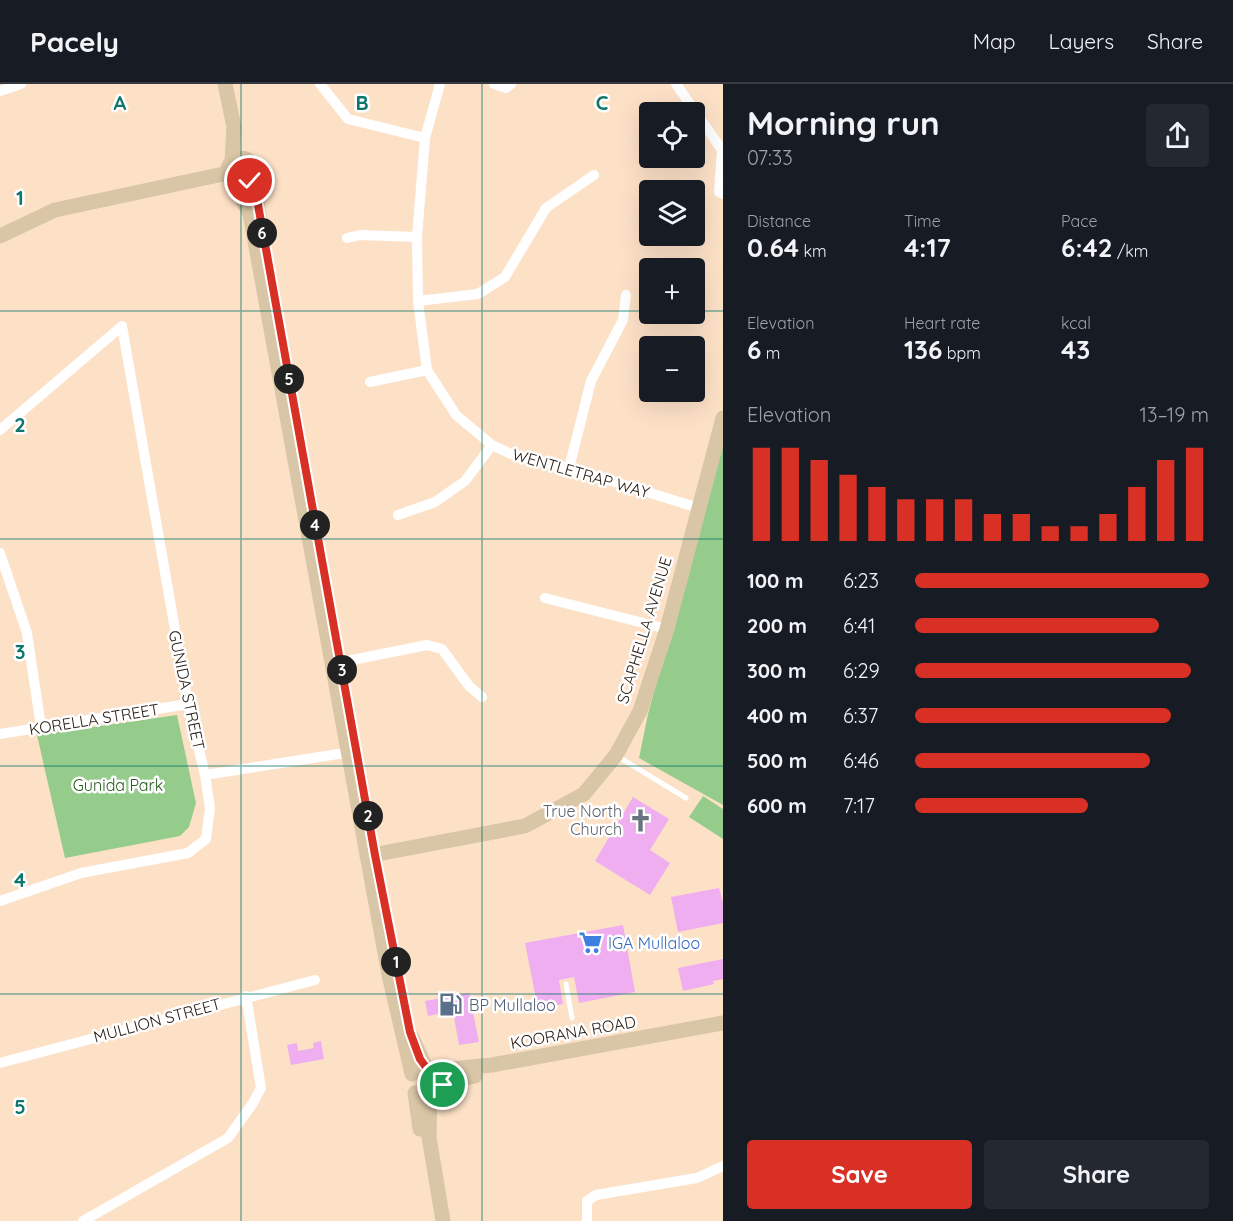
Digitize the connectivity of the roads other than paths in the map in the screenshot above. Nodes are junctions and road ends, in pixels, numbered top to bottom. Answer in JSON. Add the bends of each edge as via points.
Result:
{"nodes":[{"id":1,"x":21,"y":84,"type":"edge"},
{"id":2,"x":225,"y":84,"type":"edge"},
{"id":3,"x":234,"y":84,"type":"edge"},
{"id":4,"x":320,"y":84,"type":"edge"},
{"id":5,"x":440,"y":84,"type":"edge"},
{"id":6,"x":494,"y":84,"type":"edge"},
{"id":7,"x":511,"y":84,"type":"edge"},
{"id":8,"x":676,"y":84,"type":"edge"},
{"id":9,"x":0,"y":92,"type":"edge"},
{"id":10,"x":425,"y":138,"type":"junction"},
{"id":11,"x":248,"y":159,"type":"junction"},
{"id":12,"x":231,"y":172,"type":"junction"},
{"id":13,"x":594,"y":175,"type":"dead end"},
{"id":14,"x":253,"y":177,"type":"junction"},
{"id":15,"x":723,"y":194,"type":"edge"},
{"id":16,"x":0,"y":236,"type":"edge"},
{"id":17,"x":417,"y":237,"type":"junction"},
{"id":18,"x":347,"y":238,"type":"dead end"},
{"id":19,"x":626,"y":295,"type":"dead end"},
{"id":20,"x":418,"y":301,"type":"junction"},
{"id":21,"x":427,"y":370,"type":"junction"},
{"id":22,"x":370,"y":382,"type":"dead end"},
{"id":23,"x":723,"y":420,"type":"edge"},
{"id":24,"x":0,"y":430,"type":"edge"},
{"id":25,"x":492,"y":445,"type":"junction"},
{"id":26,"x":569,"y":468,"type":"junction"},
{"id":27,"x":699,"y":508,"type":"junction"},
{"id":28,"x":398,"y":515,"type":"dead end"},
{"id":29,"x":0,"y":553,"type":"edge"},
{"id":30,"x":545,"y":598,"type":"dead end"},
{"id":31,"x":667,"y":629,"type":"junction"},
{"id":32,"x":337,"y":664,"type":"junction"},
{"id":33,"x":482,"y":697,"type":"dead end"},
{"id":34,"x":188,"y":704,"type":"junction"},
{"id":35,"x":41,"y":727,"type":"junction"},
{"id":36,"x":0,"y":734,"type":"edge"},
{"id":37,"x":352,"y":751,"type":"junction"},
{"id":38,"x":616,"y":755,"type":"junction"},
{"id":39,"x":205,"y":775,"type":"junction"},
{"id":40,"x":686,"y":798,"type":"dead end"},
{"id":41,"x":371,"y":856,"type":"junction"},
{"id":42,"x":0,"y":901,"type":"edge"},
{"id":43,"x":315,"y":980,"type":"dead end"},
{"id":44,"x":566,"y":984,"type":"dead end"},
{"id":45,"x":246,"y":996,"type":"junction"},
{"id":46,"x":572,"y":1018,"type":"dead end"},
{"id":47,"x":723,"y":1023,"type":"edge"},
{"id":48,"x":723,"y":1033,"type":"edge"},
{"id":49,"x":0,"y":1063,"type":"edge"},
{"id":50,"x":423,"y":1072,"type":"junction"},
{"id":51,"x":426,"y":1092,"type":"junction"},
{"id":52,"x":723,"y":1166,"type":"edge"},
{"id":53,"x":83,"y":1221,"type":"edge"},
{"id":54,"x":433,"y":1221,"type":"edge"},
{"id":55,"x":443,"y":1221,"type":"edge"},
{"id":56,"x":586,"y":1221,"type":"edge"}],
"edges":[{"from":1,"to":9,"type":"street"},
{"from":2,"to":12,"type":"main road","via":[[234,127]]},
{"from":3,"to":11,"type":"main road"},
{"from":4,"to":10,"type":"street","via":[[348,119]]},
{"from":5,"to":10,"type":"street","name":"WENTLETRAP WAY"},
{"from":6,"to":7,"type":"street","via":[[506,88]]},
{"from":8,"to":15,"type":"street","via":[[722,150],[719,192]]},
{"from":10,"to":17,"type":"street","name":"WENTLETRAP WAY"},
{"from":11,"to":12,"type":"main road","via":[[238,158]]},
{"from":11,"to":14,"type":"main road","via":[[254,167]]},
{"from":12,"to":14,"type":"main road","via":[[245,184]]},
{"from":12,"to":16,"type":"main road","via":[[55,210]]},
{"from":12,"to":32,"type":"main road","via":[[250,214]]},
{"from":13,"to":20,"type":"street","via":[[546,208],[505,277],[478,294]]},
{"from":14,"to":32,"type":"main road"},
{"from":17,"to":18,"type":"street"},
{"from":17,"to":20,"type":"street","name":"WENTLETRAP WAY"},
{"from":19,"to":26,"type":"street","via":[[623,320],[591,381]]},
{"from":20,"to":21,"type":"street","name":"WENTLETRAP WAY"},
{"from":21,"to":22,"type":"street"},
{"from":21,"to":25,"type":"street","name":"WENTLETRAP WAY","via":[[456,416]]},
{"from":23,"to":27,"type":"main road","name":"SCAPHELLA AVENUE"},
{"from":24,"to":34,"type":"street","name":"GUNIDA STREET","via":[[122,326]]},
{"from":25,"to":26,"type":"street","name":"WENTLETRAP WAY","via":[[511,454]]},
{"from":25,"to":28,"type":"street","via":[[465,481],[435,502]]},
{"from":26,"to":27,"type":"street","name":"WENTLETRAP WAY"},
{"from":27,"to":31,"type":"main road","name":"SCAPHELLA AVENUE"},
{"from":29,"to":35,"type":"street","via":[[27,633]]},
{"from":30,"to":31,"type":"street"},
{"from":31,"to":38,"type":"main road","name":"SCAPHELLA AVENUE","via":[[640,711]]},
{"from":32,"to":33,"type":"street","via":[[427,645],[442,649]]},
{"from":32,"to":37,"type":"main road"},
{"from":34,"to":35,"type":"street","name":"KORELLA STREET"},
{"from":34,"to":39,"type":"street","name":"GUNIDA STREET"},
{"from":35,"to":36,"type":"street","name":"KORELLA STREET"},
{"from":37,"to":39,"type":"street"},
{"from":37,"to":41,"type":"main road"},
{"from":38,"to":40,"type":"lane"},
{"from":38,"to":41,"type":"main road","name":"SCAPHELLA AVENUE","via":[[584,794],[525,826]]},
{"from":39,"to":42,"type":"street","name":"GUNIDA STREET","via":[[210,808],[206,839],[188,853],[81,873]]},
{"from":41,"to":50,"type":"main road","via":[[410,1032]]},
{"from":43,"to":45,"type":"street","name":"MULLION STREET"},
{"from":44,"to":46,"type":"lane"},
{"from":45,"to":49,"type":"street","name":"MULLION STREET"},
{"from":45,"to":53,"type":"street","via":[[261,1088],[228,1138]]},
{"from":47,"to":50,"type":"main road","name":"KOORANA ROAD","via":[[492,1065]]},
{"from":48,"to":51,"type":"main road","name":"KOORANA ROAD","via":[[460,1079]]},
{"from":50,"to":51,"type":"main road","via":[[435,1082]]},
{"from":50,"to":51,"type":"main road","via":[[409,1084]]},
{"from":51,"to":54,"type":"main road"},
{"from":51,"to":55,"type":"main road"},
{"from":52,"to":56,"type":"street","via":[[697,1178],[596,1195],[587,1201]]}]}
